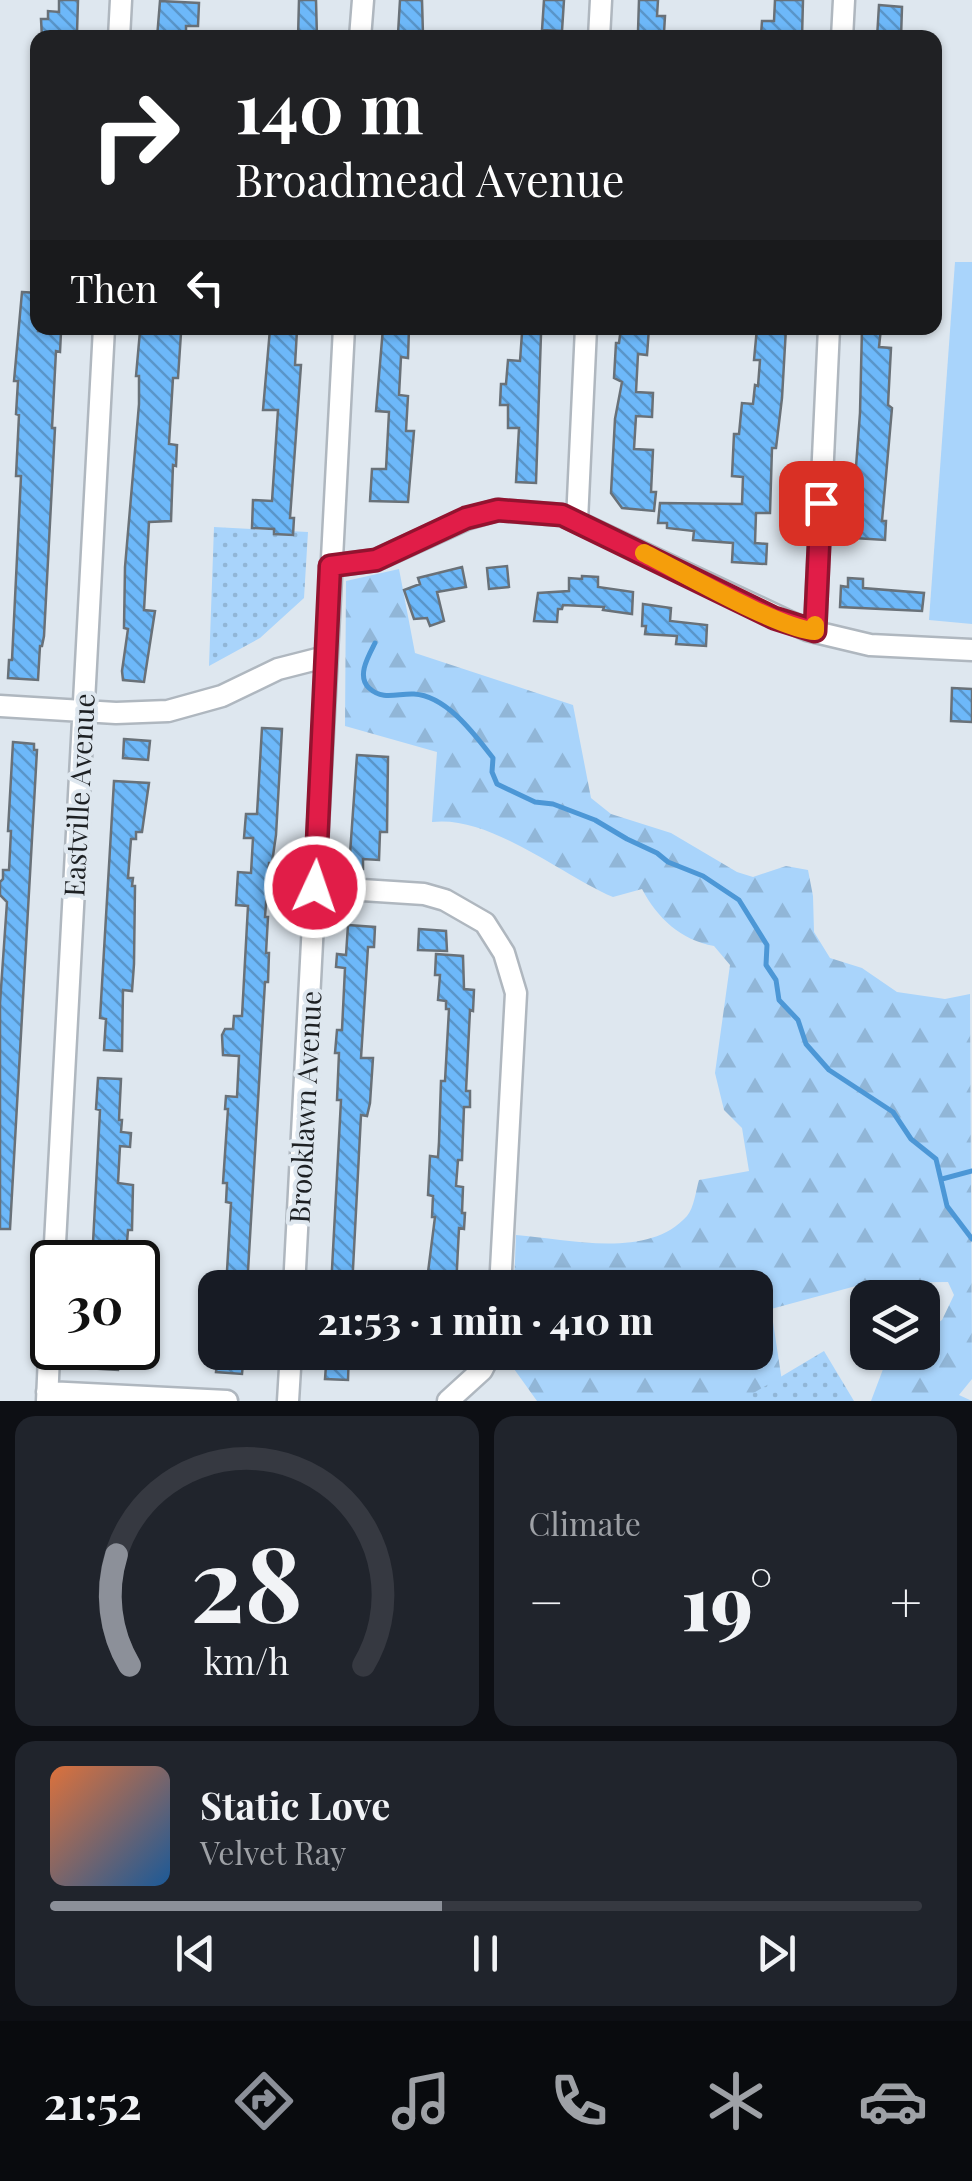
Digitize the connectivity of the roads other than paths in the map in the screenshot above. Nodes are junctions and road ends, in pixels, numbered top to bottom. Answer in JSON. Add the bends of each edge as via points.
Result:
{"nodes":[{"id":1,"x":121,"y":0,"type":"edge"},
{"id":2,"x":363,"y":0,"type":"edge"},
{"id":3,"x":601,"y":0,"type":"edge"},
{"id":4,"x":844,"y":0,"type":"edge"},
{"id":5,"x":119,"y":30,"type":"edge"},
{"id":6,"x":361,"y":30,"type":"edge"},
{"id":7,"x":600,"y":30,"type":"edge"},
{"id":8,"x":842,"y":30,"type":"edge"},
{"id":9,"x":104,"y":335,"type":"edge"},
{"id":10,"x":344,"y":335,"type":"edge"},
{"id":11,"x":586,"y":335,"type":"edge"},
{"id":12,"x":829,"y":335,"type":"edge"},
{"id":13,"x":578,"y":521,"type":"junction"},
{"id":14,"x":330,"y":566,"type":"junction"},
{"id":15,"x":815,"y":631,"type":"junction"},
{"id":16,"x":972,"y":650,"type":"edge"},
{"id":17,"x":325,"y":656,"type":"junction"},
{"id":18,"x":0,"y":706,"type":"edge"},
{"id":19,"x":82,"y":712,"type":"junction"},
{"id":20,"x":315,"y":887,"type":"junction"},
{"id":21,"x":55,"y":1240,"type":"edge"},
{"id":22,"x":295,"y":1270,"type":"edge"},
{"id":23,"x":501,"y":1270,"type":"edge"},
{"id":24,"x":48,"y":1370,"type":"edge"},
{"id":25,"x":290,"y":1370,"type":"edge"},
{"id":26,"x":482,"y":1370,"type":"edge"},
{"id":27,"x":47,"y":1397,"type":"edge"},
{"id":28,"x":227,"y":1401,"type":"edge"},
{"id":29,"x":288,"y":1401,"type":"edge"},
{"id":30,"x":448,"y":1401,"type":"edge"}],
"edges":[{"from":1,"to":5,"type":"street"},
{"from":2,"to":6,"type":"street"},
{"from":3,"to":7,"type":"street"},
{"from":4,"to":8,"type":"street"},
{"from":9,"to":19,"type":"street","name":"Eastville Avenue"},
{"from":10,"to":14,"type":"street","name":"Brooklawn Avenue"},
{"from":11,"to":13,"type":"street"},
{"from":12,"to":15,"type":"street"},
{"from":13,"to":14,"type":"street","via":[[498,510],[376,560]]},
{"from":13,"to":15,"type":"street","via":[[774,618]]},
{"from":14,"to":17,"type":"street","name":"Brooklawn Avenue"},
{"from":15,"to":16,"type":"street","via":[[870,645]]},
{"from":17,"to":19,"type":"street","via":[[187,708]]},
{"from":17,"to":20,"type":"street","name":"Brooklawn Avenue"},
{"from":18,"to":19,"type":"street"},
{"from":19,"to":21,"type":"street","name":"Eastville Avenue"},
{"from":20,"to":22,"type":"street","name":"Brooklawn Avenue"},
{"from":20,"to":23,"type":"street","via":[[445,900],[485,923],[504,953],[516,993]]},
{"from":24,"to":27,"type":"street"},
{"from":25,"to":29,"type":"street"},
{"from":26,"to":30,"type":"street"},
{"from":27,"to":28,"type":"street"}]}
